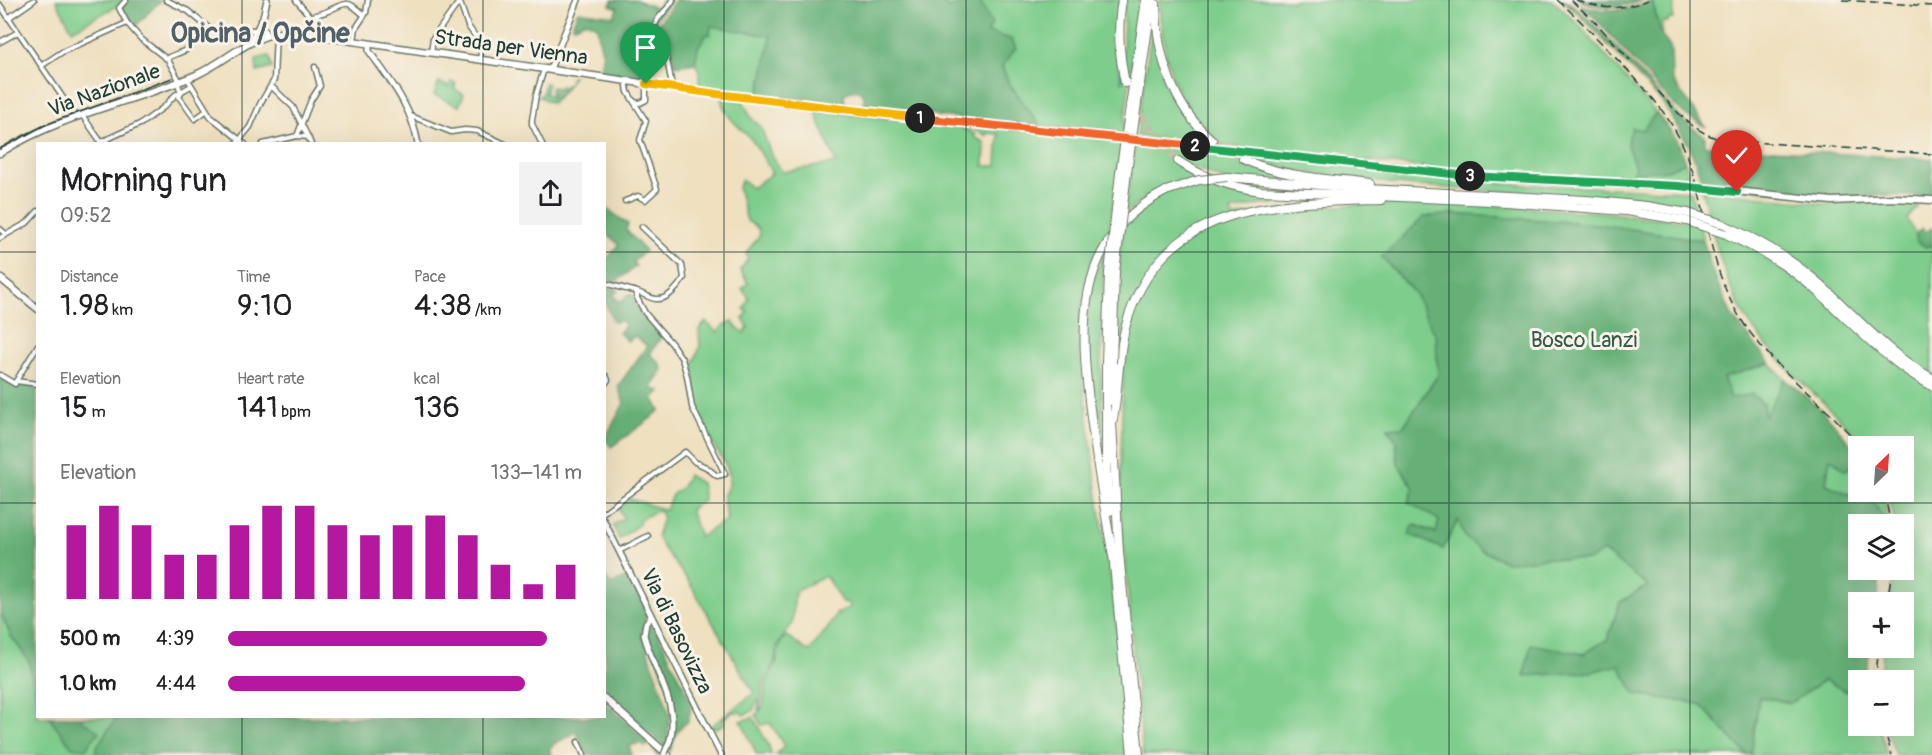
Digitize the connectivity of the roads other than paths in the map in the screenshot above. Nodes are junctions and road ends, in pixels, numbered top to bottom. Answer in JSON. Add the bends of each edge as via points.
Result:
{"nodes":[{"id":1,"x":34,"y":0,"type":"edge"},
{"id":2,"x":126,"y":0,"type":"edge"},
{"id":3,"x":166,"y":0,"type":"edge"},
{"id":4,"x":267,"y":0,"type":"edge"},
{"id":5,"x":296,"y":0,"type":"edge"},
{"id":6,"x":368,"y":0,"type":"edge"},
{"id":7,"x":578,"y":0,"type":"edge"},
{"id":8,"x":673,"y":0,"type":"edge"},
{"id":9,"x":1122,"y":0,"type":"edge"},
{"id":10,"x":1146,"y":0,"type":"edge"},
{"id":11,"x":1154,"y":0,"type":"edge"},
{"id":12,"x":459,"y":1,"type":"edge"},
{"id":13,"x":0,"y":5,"type":"edge"},
{"id":14,"x":364,"y":15,"type":"junction"},
{"id":15,"x":311,"y":17,"type":"junction"},
{"id":16,"x":8,"y":18,"type":"junction"},
{"id":17,"x":128,"y":23,"type":"junction"},
{"id":18,"x":210,"y":29,"type":"junction"},
{"id":19,"x":18,"y":32,"type":"junction"},
{"id":20,"x":260,"y":32,"type":"junction"},
{"id":21,"x":276,"y":32,"type":"junction"},
{"id":22,"x":315,"y":35,"type":"junction"},
{"id":23,"x":0,"y":42,"type":"edge"},
{"id":24,"x":354,"y":42,"type":"junction"},
{"id":25,"x":369,"y":44,"type":"junction"},
{"id":26,"x":662,"y":46,"type":"junction"},
{"id":27,"x":641,"y":51,"type":"dead end"},
{"id":28,"x":431,"y":53,"type":"junction"},
{"id":29,"x":167,"y":58,"type":"junction"},
{"id":30,"x":481,"y":60,"type":"junction"},
{"id":31,"x":41,"y":66,"type":"junction"},
{"id":32,"x":315,"y":67,"type":"dead end"},
{"id":33,"x":547,"y":69,"type":"junction"},
{"id":34,"x":181,"y":80,"type":"junction"},
{"id":35,"x":626,"y":81,"type":"junction"},
{"id":36,"x":1125,"y":83,"type":"tunnel mouth"},
{"id":37,"x":646,"y":84,"type":"junction"},
{"id":38,"x":191,"y":86,"type":"junction"},
{"id":39,"x":271,"y":86,"type":"junction"},
{"id":40,"x":672,"y":88,"type":"junction"},
{"id":41,"x":181,"y":92,"type":"junction"},
{"id":42,"x":634,"y":102,"type":"junction"},
{"id":43,"x":206,"y":111,"type":"junction"},
{"id":44,"x":79,"y":116,"type":"junction"},
{"id":45,"x":411,"y":116,"type":"junction"},
{"id":46,"x":301,"y":123,"type":"junction"},
{"id":47,"x":297,"y":136,"type":"junction"},
{"id":48,"x":308,"y":137,"type":"junction"},
{"id":49,"x":240,"y":139,"type":"junction"},
{"id":50,"x":1212,"y":140,"type":"tunnel mouth"},
{"id":51,"x":99,"y":142,"type":"edge"},
{"id":52,"x":102,"y":142,"type":"edge"},
{"id":53,"x":238,"y":142,"type":"edge"},
{"id":54,"x":243,"y":142,"type":"edge"},
{"id":55,"x":272,"y":142,"type":"edge"},
{"id":56,"x":310,"y":142,"type":"edge"},
{"id":57,"x":418,"y":142,"type":"edge"},
{"id":58,"x":501,"y":142,"type":"edge"},
{"id":59,"x":541,"y":142,"type":"edge"},
{"id":60,"x":0,"y":153,"type":"edge"},
{"id":61,"x":1243,"y":159,"type":"tunnel mouth"},
{"id":62,"x":1178,"y":161,"type":"tunnel mouth"},
{"id":63,"x":1124,"y":172,"type":"junction"},
{"id":64,"x":1422,"y":193,"type":"junction"},
{"id":65,"x":1932,"y":200,"type":"edge"},
{"id":66,"x":625,"y":201,"type":"dead end"},
{"id":67,"x":36,"y":213,"type":"edge"},
{"id":68,"x":1688,"y":217,"type":"junction"},
{"id":69,"x":642,"y":227,"type":"dead end"},
{"id":70,"x":0,"y":229,"type":"edge"},
{"id":71,"x":6,"y":234,"type":"junction"},
{"id":72,"x":0,"y":238,"type":"edge"},
{"id":73,"x":0,"y":278,"type":"edge"},
{"id":74,"x":606,"y":284,"type":"edge"},
{"id":75,"x":638,"y":292,"type":"junction"},
{"id":76,"x":36,"y":307,"type":"edge"},
{"id":77,"x":36,"y":348,"type":"edge"},
{"id":78,"x":1109,"y":363,"type":"junction"},
{"id":79,"x":1916,"y":373,"type":"junction"},
{"id":80,"x":0,"y":375,"type":"edge"},
{"id":81,"x":606,"y":376,"type":"dead end"},
{"id":82,"x":1932,"y":378,"type":"edge"},
{"id":83,"x":16,"y":381,"type":"junction"},
{"id":84,"x":606,"y":382,"type":"edge"},
{"id":85,"x":36,"y":384,"type":"edge"},
{"id":86,"x":1932,"y":386,"type":"edge"},
{"id":87,"x":1112,"y":424,"type":"junction"},
{"id":88,"x":606,"y":511,"type":"edge"},
{"id":89,"x":606,"y":525,"type":"edge"},
{"id":90,"x":648,"y":536,"type":"dead end"},
{"id":91,"x":619,"y":551,"type":"junction"},
{"id":92,"x":1113,"y":556,"type":"junction"},
{"id":93,"x":651,"y":616,"type":"junction"},
{"id":94,"x":606,"y":700,"type":"edge"},
{"id":95,"x":578,"y":742,"type":"dead end"},
{"id":96,"x":584,"y":755,"type":"edge"},
{"id":97,"x":666,"y":755,"type":"edge"},
{"id":98,"x":721,"y":755,"type":"edge"},
{"id":99,"x":1132,"y":755,"type":"edge"},
{"id":100,"x":1139,"y":755,"type":"edge"}],
"edges":[{"from":1,"to":16,"type":"street"},
{"from":2,"to":17,"type":"street","via":[[119,9]]},
{"from":3,"to":18,"type":"street"},
{"from":4,"to":20,"type":"main road"},
{"from":5,"to":15,"type":"street"},
{"from":6,"to":14,"type":"street"},
{"from":7,"to":33,"type":"main road"},
{"from":8,"to":26,"type":"street","via":[[655,24]]},
{"from":9,"to":36,"type":"highway","via":[[1118,36]]},
{"from":10,"to":63,"type":"highway"},
{"from":11,"to":50,"type":"highway","via":[[1159,40],[1175,94],[1194,124]]},
{"from":11,"to":63,"type":"highway"},
{"from":12,"to":28,"type":"street","via":[[434,38]]},
{"from":12,"to":30,"type":"street","via":[[468,26],[480,43]]},
{"from":13,"to":16,"type":"street"},
{"from":14,"to":15,"type":"street","via":[[344,2]]},
{"from":14,"to":24,"type":"street"},
{"from":15,"to":22,"type":"street","via":[[318,26]]},
{"from":16,"to":19,"type":"street"},
{"from":17,"to":29,"type":"street","via":[[147,45]]},
{"from":17,"to":31,"type":"street","via":[[62,52]]},
{"from":18,"to":20,"type":"street"},
{"from":18,"to":29,"type":"street","via":[[186,50]]},
{"from":19,"to":23,"type":"street"},
{"from":19,"to":31,"type":"street"},
{"from":20,"to":21,"type":"main road","name":"Strada per Vienna"},
{"from":20,"to":34,"type":"main road","name":"Via Nazionale","via":[[214,65]]},
{"from":21,"to":22,"type":"main road","name":"Strada per Vienna"},
{"from":21,"to":39,"type":"street","via":[[275,76]]},
{"from":22,"to":24,"type":"main road","name":"Strada per Vienna"},
{"from":24,"to":25,"type":"main road","name":"Strada per Vienna"},
{"from":25,"to":28,"type":"main road","name":"Strada per Vienna"},
{"from":25,"to":45,"type":"main road","via":[[369,51]]},
{"from":26,"to":27,"type":"street"},
{"from":26,"to":40,"type":"street"},
{"from":28,"to":30,"type":"main road","name":"Strada per Vienna"},
{"from":29,"to":34,"type":"street"},
{"from":30,"to":33,"type":"main road","name":"Strada per Vienna"},
{"from":31,"to":44,"type":"street"},
{"from":32,"to":46,"type":"street","via":[[320,86]]},
{"from":33,"to":35,"type":"main road","name":"Strada per Vienna"},
{"from":33,"to":59,"type":"street","via":[[536,95],[532,120]]},
{"from":34,"to":38,"type":"street"},
{"from":34,"to":41,"type":"street"},
{"from":34,"to":44,"type":"main road","name":"Via Nazionale"},
{"from":35,"to":37,"type":"main road","name":"Strada per Vienna"},
{"from":35,"to":42,"type":"street"},
{"from":37,"to":40,"type":"main road","name":"Strada per Vienna"},
{"from":37,"to":42,"type":"street","via":[[645,100]]},
{"from":38,"to":41,"type":"street"},
{"from":38,"to":43,"type":"street"},
{"from":39,"to":46,"type":"street","via":[[293,106]]},
{"from":39,"to":49,"type":"street"},
{"from":40,"to":65,"type":"main road","name":"Strada per Vienna","bridge":true,"via":[[876,114],[1489,178],[1706,188],[1825,201]]},
{"from":41,"to":43,"type":"street","via":[[179,97],[195,119]]},
{"from":41,"to":52,"type":"street","via":[[142,123]]},
{"from":42,"to":66,"type":"street","via":[[646,121],[640,134],[641,145],[657,189],[645,200],[638,196]]},
{"from":43,"to":49,"type":"street"},
{"from":44,"to":51,"type":"street"},
{"from":44,"to":60,"type":"main road","name":"Via Nazionale","via":[[42,130]]},
{"from":45,"to":57,"type":"main road"},
{"from":45,"to":58,"type":"street","via":[[451,132],[477,131]]},
{"from":46,"to":47,"type":"street"},
{"from":46,"to":48,"type":"street"},
{"from":47,"to":48,"type":"street"},
{"from":47,"to":55,"type":"street"},
{"from":48,"to":56,"type":"street"},
{"from":49,"to":53,"type":"street"},
{"from":49,"to":54,"type":"street"},
{"from":61,"to":64,"type":"highway","via":[[1296,174]]},
{"from":62,"to":64,"type":"highway","via":[[1202,175],[1253,190]]},
{"from":63,"to":78,"type":"highway","bridge":true,"via":[[1109,273]]},
{"from":64,"to":68,"type":"highway"},
{"from":64,"to":68,"type":"highway","via":[[1586,200],[1646,206]]},
{"from":64,"to":87,"type":"highway","via":[[1415,200],[1337,201],[1260,209],[1220,218],[1192,232],[1173,247],[1137,296],[1126,324]]},
{"from":64,"to":92,"type":"highway","bridge":true,"via":[[1227,177],[1199,180],[1166,191],[1142,204],[1119,225],[1096,262],[1086,302],[1084,345]]},
{"from":67,"to":71,"type":"street"},
{"from":68,"to":79,"type":"highway","bridge":true,"via":[[1768,255],[1797,275],[1879,349]]},
{"from":68,"to":79,"type":"highway","bridge":true,"via":[[1720,223],[1803,269]]},
{"from":69,"to":75,"type":"street","via":[[682,265],[684,278],[677,289],[663,298]]},
{"from":70,"to":71,"type":"street"},
{"from":71,"to":72,"type":"street"},
{"from":73,"to":76,"type":"main road"},
{"from":74,"to":75,"type":"street"},
{"from":75,"to":88,"type":"street","via":[[645,313],[672,344],[685,367],[692,407],[725,471],[723,476],[717,476],[685,452]]},
{"from":77,"to":83,"type":"street"},
{"from":78,"to":87,"type":"highway"},
{"from":78,"to":92,"type":"highway","via":[[1106,468]]},
{"from":79,"to":82,"type":"highway"},
{"from":79,"to":86,"type":"highway"},
{"from":80,"to":83,"type":"street","via":[[15,384]]},
{"from":81,"to":84,"type":"street"},
{"from":83,"to":85,"type":"street"},
{"from":87,"to":100,"type":"highway","via":[[1119,553]]},
{"from":89,"to":91,"type":"main road","name":"Via di Basovizza"},
{"from":90,"to":91,"type":"street"},
{"from":91,"to":93,"type":"main road","name":"Via di Basovizza"},
{"from":92,"to":99,"type":"highway"},
{"from":93,"to":97,"type":"main road","bridge":true,"via":[[645,635],[672,711]]},
{"from":93,"to":98,"type":"main road","name":"Via di Basovizza"},
{"from":94,"to":97,"type":"main road"},
{"from":95,"to":96,"type":"street"}]}
